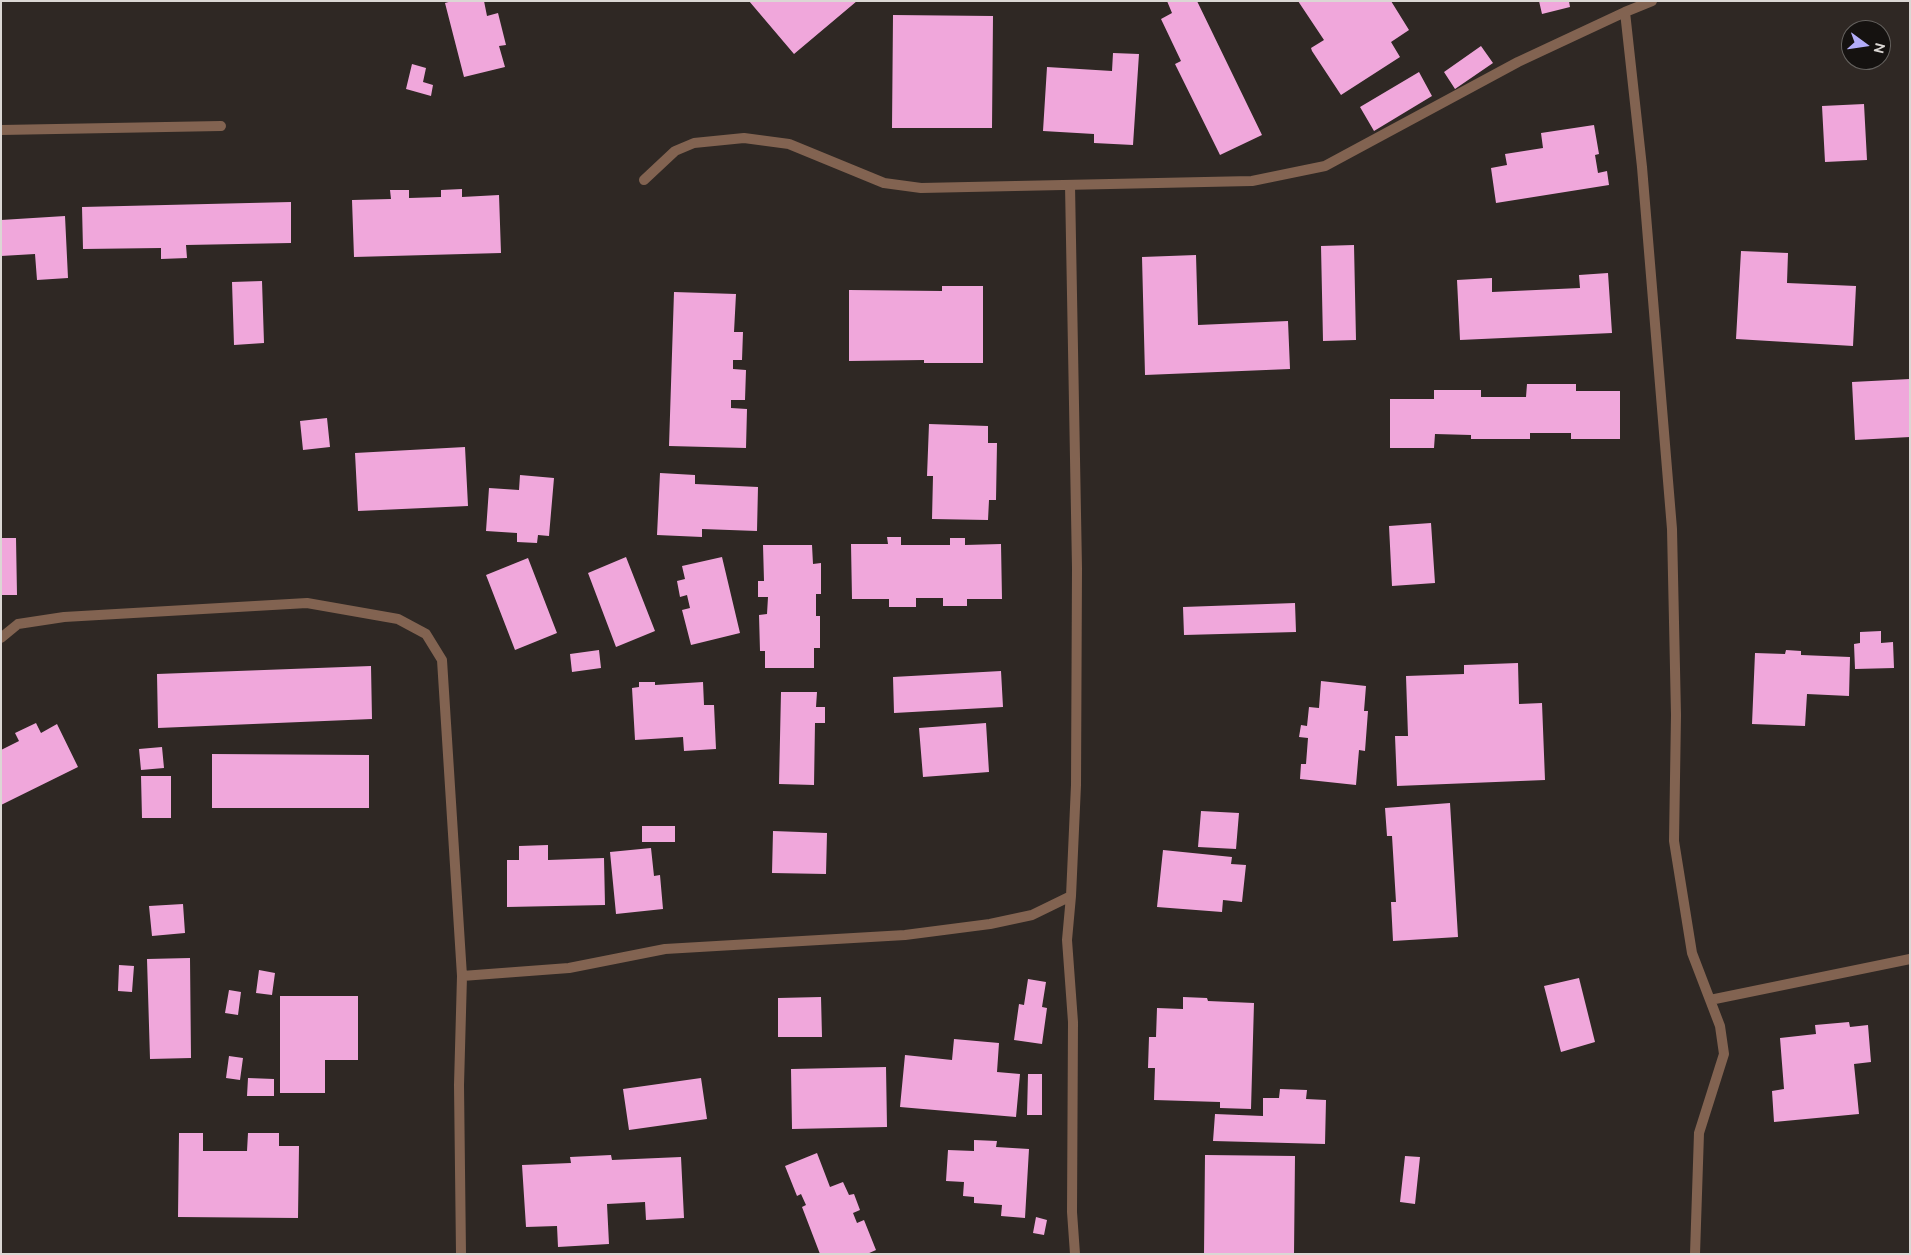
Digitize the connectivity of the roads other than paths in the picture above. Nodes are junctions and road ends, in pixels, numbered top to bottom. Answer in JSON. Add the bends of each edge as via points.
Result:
{"nodes":[{"id":1,"x":1652,"y":1,"type":"edge"},
{"id":2,"x":1624,"y":12,"type":"junction"},
{"id":3,"x":221,"y":126,"type":"dead end"},
{"id":4,"x":1,"y":130,"type":"edge"},
{"id":5,"x":644,"y":180,"type":"dead end"},
{"id":6,"x":1070,"y":186,"type":"junction"},
{"id":7,"x":1,"y":638,"type":"edge"},
{"id":8,"x":1071,"y":896,"type":"junction"},
{"id":9,"x":1910,"y":959,"type":"edge"},
{"id":10,"x":462,"y":976,"type":"junction"},
{"id":11,"x":1710,"y":1000,"type":"junction"},
{"id":12,"x":462,"y":1254,"type":"edge"},
{"id":13,"x":1075,"y":1254,"type":"edge"},
{"id":14,"x":1695,"y":1254,"type":"edge"}],
"edges":[{"from":1,"to":2,"type":"street"},
{"from":2,"to":6,"type":"street","via":[[1518,62],[1325,166],[1252,181]]},
{"from":2,"to":11,"type":"street","via":[[1643,176],[1672,530],[1676,715],[1674,841],[1692,953]]},
{"from":3,"to":4,"type":"street"},
{"from":5,"to":6,"type":"street","via":[[675,152],[694,143],[744,138],[789,144],[884,183],[921,188]]},
{"from":6,"to":8,"type":"street","via":[[1078,568],[1076,785]]},
{"from":7,"to":10,"type":"street","via":[[18,624],[64,617],[307,603],[398,619],[426,634],[442,660]]},
{"from":8,"to":10,"type":"street","via":[[1032,915],[980,926],[905,935],[665,949],[569,968]]},
{"from":8,"to":13,"type":"street","via":[[1067,940],[1073,1022],[1072,1212]]},
{"from":9,"to":11,"type":"street"},
{"from":10,"to":12,"type":"street","via":[[459,1085]]},
{"from":11,"to":14,"type":"street","via":[[1720,1026],[1724,1054],[1699,1133]]}]}
